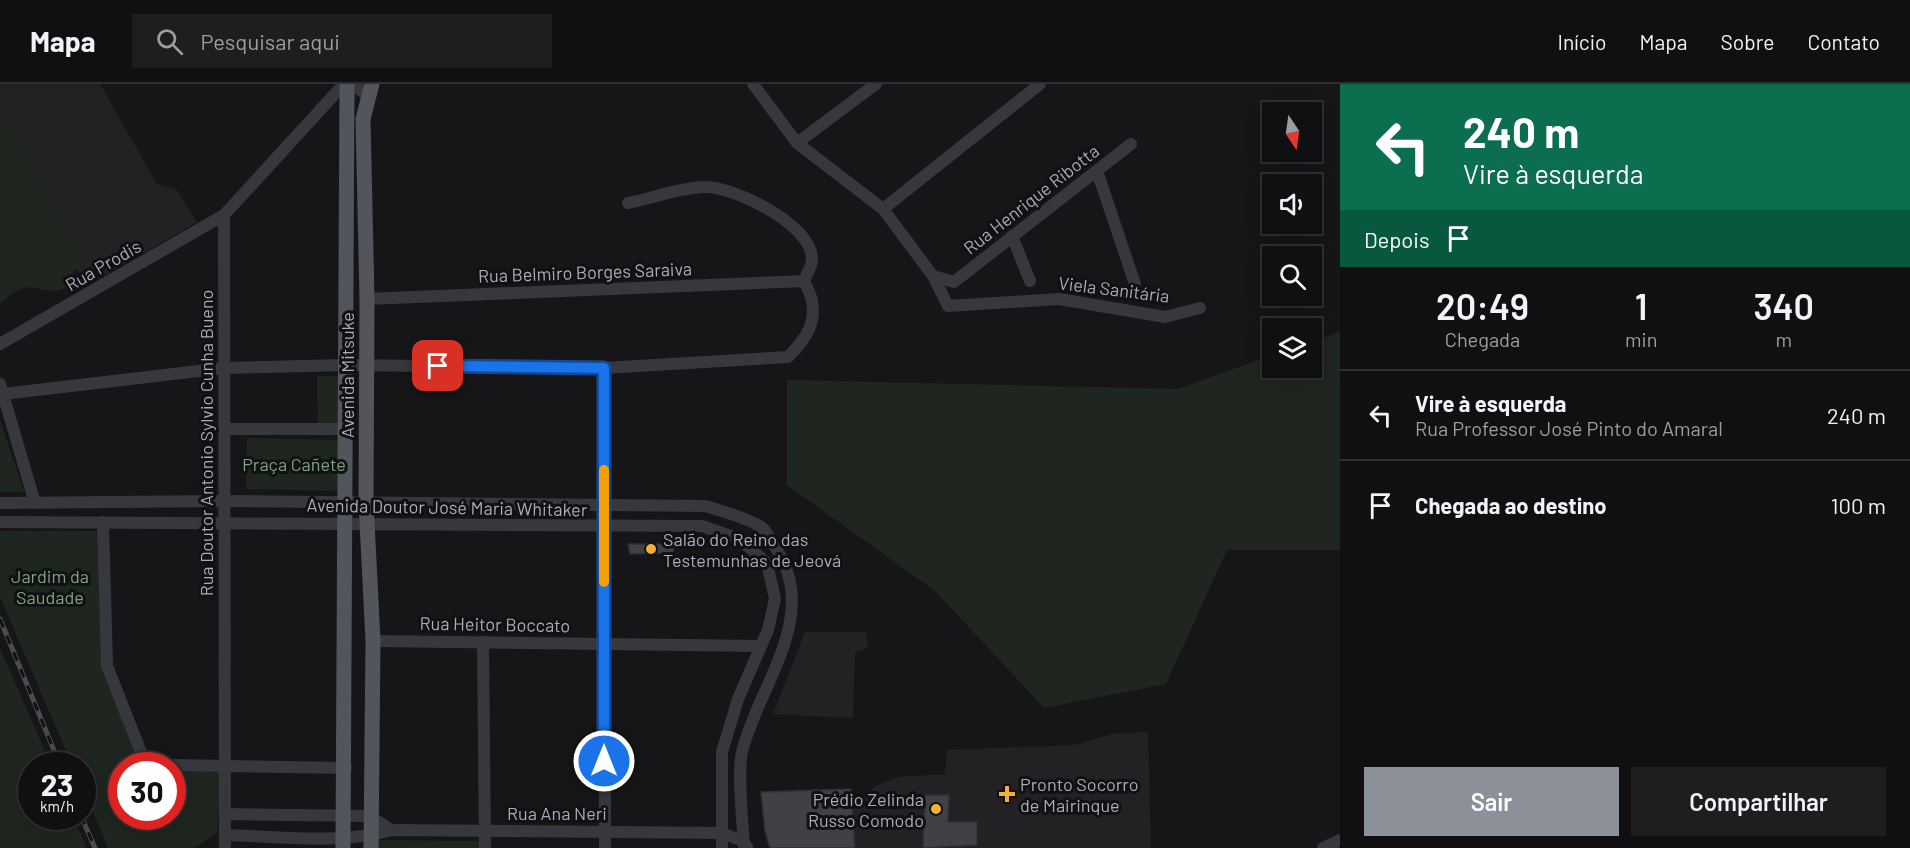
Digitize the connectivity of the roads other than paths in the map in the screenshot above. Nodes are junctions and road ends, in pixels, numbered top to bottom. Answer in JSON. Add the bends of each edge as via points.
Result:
{"nodes":[{"id":1,"x":347,"y":84,"type":"edge"},
{"id":2,"x":753,"y":84,"type":"edge"},
{"id":3,"x":876,"y":84,"type":"edge"},
{"id":4,"x":1040,"y":84,"type":"edge"},
{"id":5,"x":370,"y":90,"type":"edge"},
{"id":6,"x":797,"y":143,"type":"junction"},
{"id":7,"x":1131,"y":144,"type":"dead end"},
{"id":8,"x":1097,"y":171,"type":"junction"},
{"id":9,"x":628,"y":203,"type":"dead end"},
{"id":10,"x":883,"y":209,"type":"junction"},
{"id":11,"x":224,"y":215,"type":"junction"},
{"id":12,"x":1012,"y":236,"type":"junction"},
{"id":13,"x":933,"y":276,"type":"junction"},
{"id":14,"x":805,"y":281,"type":"junction"},
{"id":15,"x":1030,"y":281,"type":"dead end"},
{"id":16,"x":1135,"y":284,"type":"dead end"},
{"id":17,"x":367,"y":305,"type":"junction"},
{"id":18,"x":1200,"y":308,"type":"dead end"},
{"id":19,"x":346,"y":310,"type":"junction"},
{"id":20,"x":0,"y":344,"type":"edge"},
{"id":21,"x":346,"y":365,"type":"junction"},
{"id":22,"x":366,"y":365,"type":"junction"},
{"id":23,"x":224,"y":368,"type":"junction"},
{"id":24,"x":604,"y":368,"type":"junction"},
{"id":25,"x":2,"y":389,"type":"edge"},
{"id":26,"x":224,"y":429,"type":"junction"},
{"id":27,"x":345,"y":429,"type":"junction"},
{"id":28,"x":224,"y":501,"type":"junction"},
{"id":29,"x":344,"y":502,"type":"junction"},
{"id":30,"x":366,"y":502,"type":"junction"},
{"id":31,"x":0,"y":503,"type":"edge"},
{"id":32,"x":35,"y":503,"type":"junction"},
{"id":33,"x":604,"y":504,"type":"junction"},
{"id":34,"x":0,"y":522,"type":"edge"},
{"id":35,"x":103,"y":522,"type":"junction"},
{"id":36,"x":224,"y":522,"type":"junction"},
{"id":37,"x":344,"y":523,"type":"junction"},
{"id":38,"x":367,"y":523,"type":"junction"},
{"id":39,"x":604,"y":527,"type":"junction"},
{"id":40,"x":372,"y":641,"type":"junction"},
{"id":41,"x":483,"y":642,"type":"junction"},
{"id":42,"x":604,"y":644,"type":"junction"},
{"id":43,"x":761,"y":646,"type":"junction"},
{"id":44,"x":141,"y":752,"type":"edge"},
{"id":45,"x":186,"y":765,"type":"edge"},
{"id":46,"x":225,"y":766,"type":"junction"},
{"id":47,"x":346,"y":768,"type":"junction"},
{"id":48,"x":225,"y":814,"type":"junction"},
{"id":49,"x":344,"y":816,"type":"junction"},
{"id":50,"x":370,"y":816,"type":"junction"},
{"id":51,"x":391,"y":830,"type":"junction"},
{"id":52,"x":485,"y":831,"type":"junction"},
{"id":53,"x":605,"y":831,"type":"junction"},
{"id":54,"x":722,"y":833,"type":"junction"},
{"id":55,"x":1340,"y":840,"type":"edge"},
{"id":56,"x":225,"y":842,"type":"edge"},
{"id":57,"x":371,"y":842,"type":"edge"},
{"id":58,"x":343,"y":843,"type":"edge"},
{"id":59,"x":745,"y":846,"type":"edge"},
{"id":60,"x":485,"y":848,"type":"edge"},
{"id":61,"x":605,"y":848,"type":"edge"},
{"id":62,"x":722,"y":848,"type":"edge"},
{"id":63,"x":1323,"y":848,"type":"edge"}],
"edges":[{"from":1,"to":5,"type":"street"},
{"from":1,"to":11,"type":"street"},
{"from":1,"to":19,"type":"main road","name":"Avenida Mitsuke"},
{"from":2,"to":6,"type":"street"},
{"from":3,"to":6,"type":"street"},
{"from":4,"to":10,"type":"street"},
{"from":5,"to":17,"type":"main road","name":"Avenida Mitsuke","via":[[363,118]]},
{"from":6,"to":10,"type":"street"},
{"from":7,"to":8,"type":"street","name":"Rua Henrique Ribotta"},
{"from":8,"to":12,"type":"street","name":"Rua Henrique Ribotta"},
{"from":8,"to":16,"type":"street"},
{"from":9,"to":14,"type":"street","via":[[674,190],[722,187],[774,212],[806,242],[812,258]]},
{"from":10,"to":13,"type":"street"},
{"from":11,"to":20,"type":"street","name":"Rua Prodis"},
{"from":11,"to":23,"type":"street","name":"Rua Doutor Antonio Sylvio Cunha Bueno"},
{"from":12,"to":13,"type":"street","name":"Rua Henrique Ribotta","via":[[954,282]]},
{"from":12,"to":15,"type":"street"},
{"from":13,"to":18,"type":"street","name":"Viela Sanitária","via":[[948,306],[1059,299],[1165,317]]},
{"from":14,"to":17,"type":"street","name":"Rua Belmiro Borges Saraiva"},
{"from":14,"to":24,"type":"street","via":[[812,298],[812,318],[806,339],[788,357]]},
{"from":17,"to":19,"type":"main road"},
{"from":17,"to":22,"type":"main road","name":"Avenida Mitsuke"},
{"from":19,"to":21,"type":"main road","name":"Avenida Mitsuke"},
{"from":21,"to":22,"type":"street"},
{"from":21,"to":23,"type":"street"},
{"from":21,"to":27,"type":"main road","name":"Avenida Mitsuke"},
{"from":22,"to":24,"type":"street"},
{"from":22,"to":30,"type":"main road","name":"Avenida Mitsuke"},
{"from":23,"to":25,"type":"street"},
{"from":23,"to":26,"type":"street","name":"Rua Doutor Antonio Sylvio Cunha Bueno"},
{"from":24,"to":33,"type":"street"},
{"from":25,"to":32,"type":"street"},
{"from":26,"to":27,"type":"street"},
{"from":26,"to":28,"type":"street","name":"Rua Doutor Antonio Sylvio Cunha Bueno"},
{"from":27,"to":29,"type":"main road","name":"Avenida Mitsuke"},
{"from":28,"to":29,"type":"street","name":"Avenida Doutor José Maria Whitaker"},
{"from":28,"to":32,"type":"street","name":"Avenida Doutor José Maria Whitaker"},
{"from":28,"to":36,"type":"street","name":"Rua Doutor Antonio Sylvio Cunha Bueno"},
{"from":29,"to":30,"type":"street","name":"Avenida Doutor José Maria Whitaker"},
{"from":29,"to":37,"type":"main road","name":"Avenida Mitsuke"},
{"from":30,"to":33,"type":"street","name":"Avenida Doutor José Maria Whitaker"},
{"from":30,"to":38,"type":"main road","name":"Avenida Mitsuke"},
{"from":31,"to":32,"type":"street","name":"Avenida Doutor José Maria Whitaker"},
{"from":33,"to":39,"type":"street"},
{"from":33,"to":59,"type":"street","name":"Avenida Doutor José Maria Whitaker","via":[[706,506],[763,529],[783,559],[793,612],[776,668],[741,754]]},
{"from":34,"to":35,"type":"street","name":"Avenida Doutor José Maria Whitaker"},
{"from":35,"to":36,"type":"street","name":"Avenida Doutor José Maria Whitaker"},
{"from":35,"to":44,"type":"street","via":[[106,666]]},
{"from":36,"to":37,"type":"street","name":"Avenida Doutor José Maria Whitaker"},
{"from":36,"to":46,"type":"street","name":"Rua Doutor Antonio Sylvio Cunha Bueno"},
{"from":37,"to":38,"type":"street","name":"Avenida Doutor José Maria Whitaker"},
{"from":37,"to":47,"type":"main road","name":"Avenida Mitsuke"},
{"from":38,"to":39,"type":"street","name":"Avenida Doutor José Maria Whitaker"},
{"from":38,"to":40,"type":"main road","name":"Avenida Mitsuke"},
{"from":39,"to":42,"type":"street"},
{"from":39,"to":43,"type":"street","name":"Avenida Doutor José Maria Whitaker","via":[[702,526],[739,539],[767,563],[775,599]]},
{"from":40,"to":41,"type":"street","name":"Rua Heitor Boccato"},
{"from":40,"to":50,"type":"main road","name":"Avenida Mitsuke"},
{"from":41,"to":42,"type":"street","name":"Rua Heitor Boccato"},
{"from":41,"to":52,"type":"street"},
{"from":42,"to":43,"type":"street","name":"Rua Heitor Boccato"},
{"from":42,"to":53,"type":"street"},
{"from":43,"to":54,"type":"street","name":"Avenida Doutor José Maria Whitaker","via":[[738,699],[722,752]]},
{"from":45,"to":46,"type":"street"},
{"from":46,"to":47,"type":"street"},
{"from":46,"to":48,"type":"street","name":"Rua Doutor Antonio Sylvio Cunha Bueno"},
{"from":47,"to":49,"type":"main road","name":"Avenida Mitsuke"},
{"from":48,"to":49,"type":"street"},
{"from":48,"to":56,"type":"street","name":"Rua Doutor Antonio Sylvio Cunha Bueno"},
{"from":49,"to":50,"type":"street"},
{"from":49,"to":58,"type":"main road","name":"Avenida Mitsuke"},
{"from":50,"to":51,"type":"street"},
{"from":50,"to":57,"type":"main road","name":"Avenida Mitsuke"},
{"from":51,"to":52,"type":"street","name":"Rua Ana Neri"},
{"from":51,"to":57,"type":"street","name":"Rua Ana Neri"},
{"from":52,"to":53,"type":"street","name":"Rua Ana Neri"},
{"from":52,"to":60,"type":"street"},
{"from":53,"to":54,"type":"street","name":"Rua Ana Neri"},
{"from":53,"to":61,"type":"street"},
{"from":54,"to":59,"type":"street","name":"Rua Ana Neri"},
{"from":54,"to":62,"type":"street","name":"Avenida Doutor José Maria Whitaker"},
{"from":55,"to":63,"type":"street"},
{"from":56,"to":58,"type":"street","name":"Rua Ana Neri"},
{"from":57,"to":58,"type":"street","name":"Rua Ana Neri"}]}
